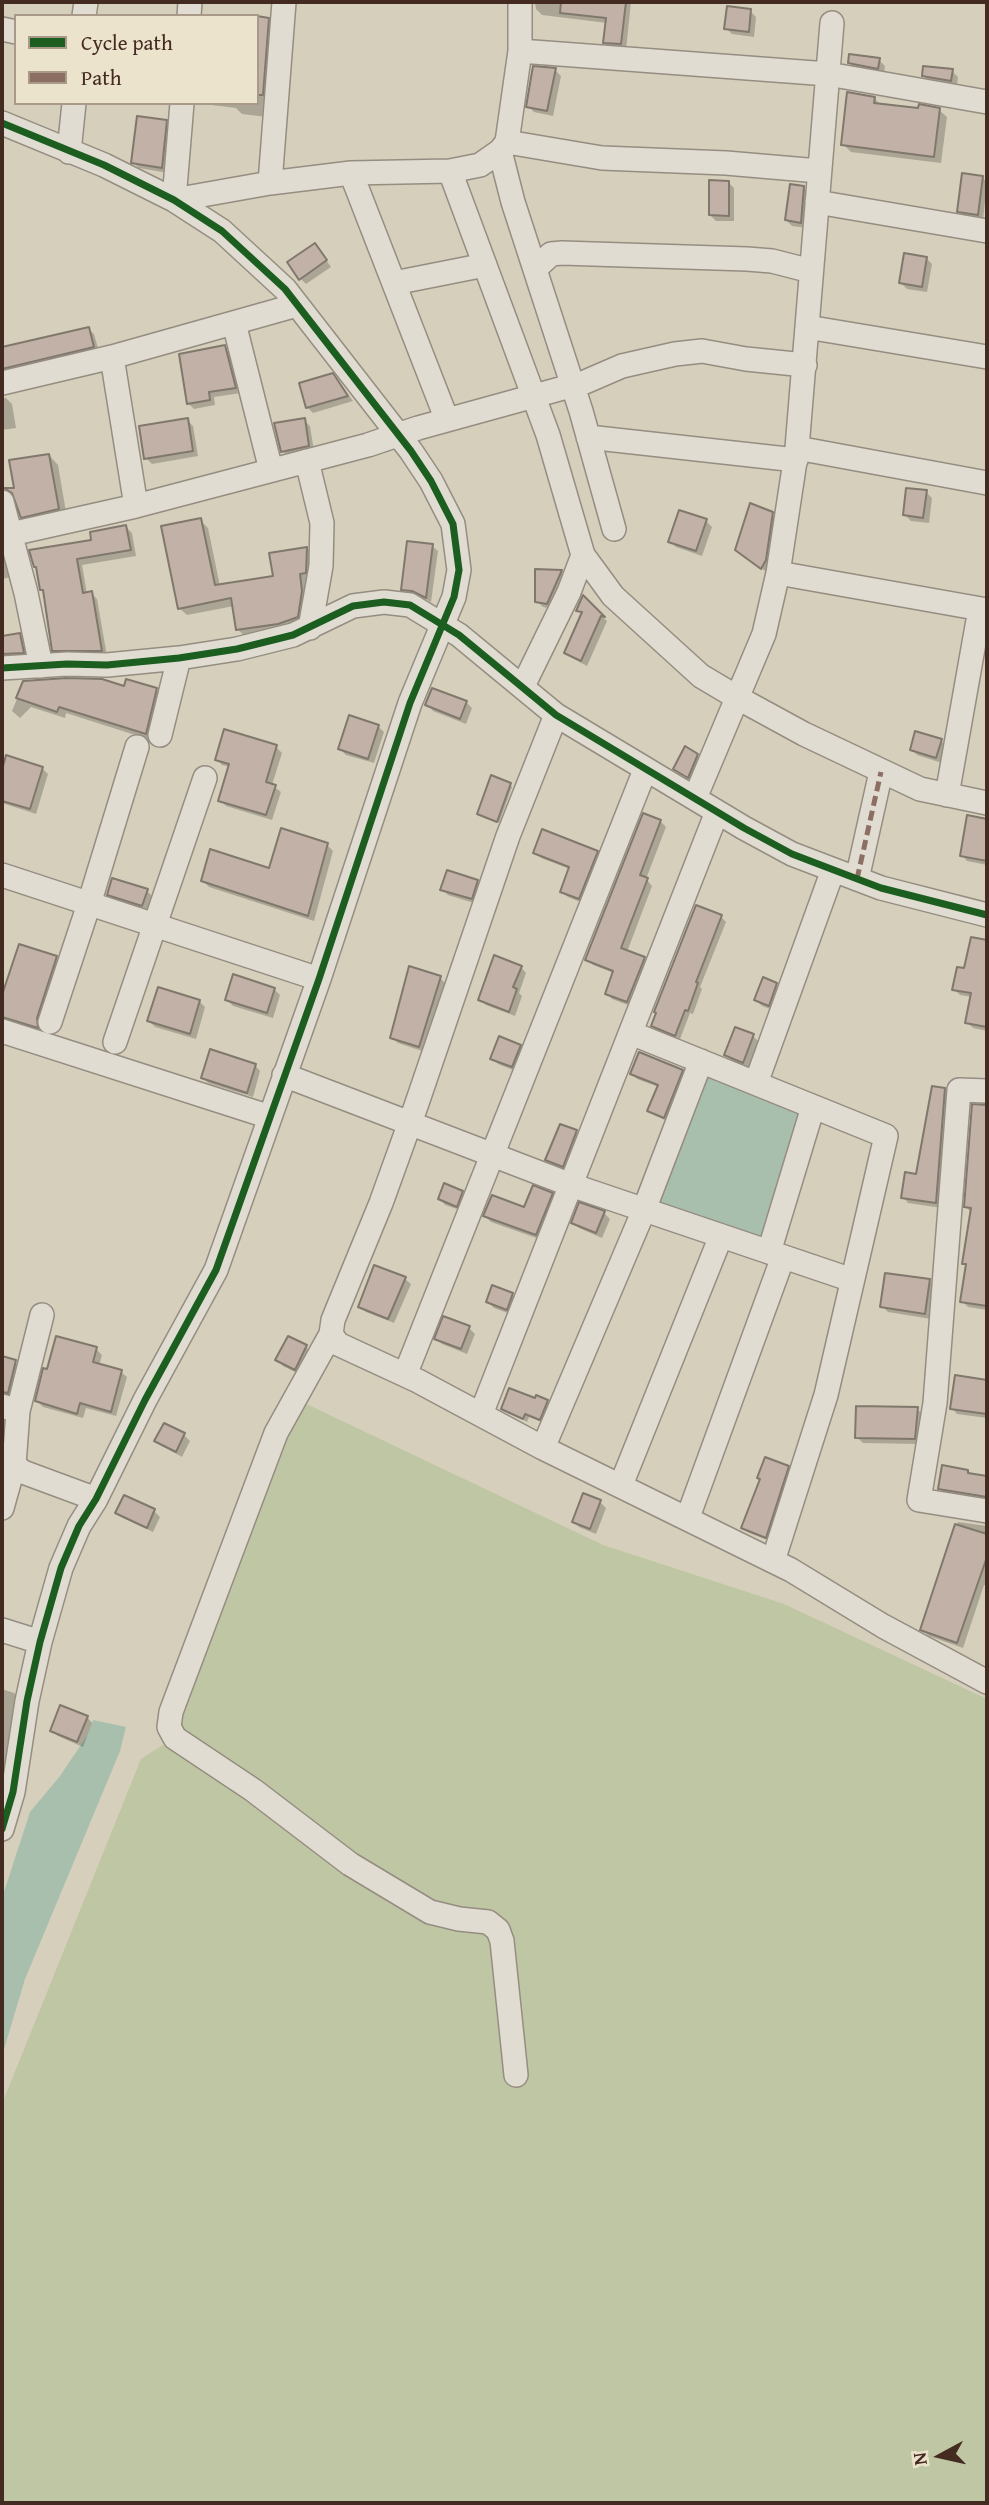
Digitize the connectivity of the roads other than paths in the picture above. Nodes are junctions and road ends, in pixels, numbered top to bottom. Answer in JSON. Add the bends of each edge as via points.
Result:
{"nodes":[{"id":1,"x":284,"y":2,"type":"edge"},
{"id":2,"x":520,"y":2,"type":"edge"},
{"id":3,"x":832,"y":23,"type":"dead end"},
{"id":4,"x":520,"y":51,"type":"junction"},
{"id":5,"x":828,"y":74,"type":"junction"},
{"id":6,"x":987,"y":102,"type":"edge"},
{"id":7,"x":74,"y":105,"type":"edge"},
{"id":8,"x":182,"y":105,"type":"edge"},
{"id":9,"x":2,"y":123,"type":"edge"},
{"id":10,"x":504,"y":147,"type":"junction"},
{"id":11,"x":69,"y":152,"type":"junction"},
{"id":12,"x":450,"y":171,"type":"junction"},
{"id":13,"x":819,"y":172,"type":"junction"},
{"id":14,"x":351,"y":173,"type":"junction"},
{"id":15,"x":270,"y":183,"type":"junction"},
{"id":16,"x":174,"y":200,"type":"junction"},
{"id":17,"x":817,"y":202,"type":"junction"},
{"id":18,"x":987,"y":231,"type":"edge"},
{"id":19,"x":485,"y":265,"type":"junction"},
{"id":20,"x":535,"y":269,"type":"junction"},
{"id":21,"x":811,"y":271,"type":"junction"},
{"id":22,"x":394,"y":284,"type":"junction"},
{"id":23,"x":297,"y":305,"type":"junction"},
{"id":24,"x":234,"y":323,"type":"junction"},
{"id":25,"x":807,"y":327,"type":"junction"},
{"id":26,"x":111,"y":357,"type":"junction"},
{"id":27,"x":987,"y":357,"type":"edge"},
{"id":28,"x":804,"y":365,"type":"junction"},
{"id":29,"x":2,"y":383,"type":"edge"},
{"id":30,"x":573,"y":386,"type":"junction"},
{"id":31,"x":534,"y":395,"type":"junction"},
{"id":32,"x":447,"y":420,"type":"junction"},
{"id":33,"x":398,"y":435,"type":"junction"},
{"id":34,"x":588,"y":437,"type":"junction"},
{"id":35,"x":797,"y":454,"type":"junction"},
{"id":36,"x":307,"y":461,"type":"junction"},
{"id":37,"x":271,"y":470,"type":"junction"},
{"id":38,"x":987,"y":483,"type":"edge"},
{"id":39,"x":2,"y":502,"type":"edge"},
{"id":40,"x":136,"y":506,"type":"junction"},
{"id":41,"x":614,"y":528,"type":"dead end"},
{"id":42,"x":11,"y":534,"type":"junction"},
{"id":43,"x":583,"y":555,"type":"junction"},
{"id":44,"x":778,"y":573,"type":"junction"},
{"id":45,"x":984,"y":609,"type":"edge"},
{"id":46,"x":444,"y":625,"type":"junction"},
{"id":47,"x":310,"y":628,"type":"junction"},
{"id":48,"x":179,"y":658,"type":"junction"},
{"id":49,"x":41,"y":666,"type":"junction"},
{"id":50,"x":2,"y":668,"type":"edge"},
{"id":51,"x":523,"y":686,"type":"junction"},
{"id":52,"x":738,"y":698,"type":"junction"},
{"id":53,"x":556,"y":715,"type":"junction"},
{"id":54,"x":160,"y":735,"type":"dead end"},
{"id":55,"x":137,"y":747,"type":"dead end"},
{"id":56,"x":645,"y":771,"type":"junction"},
{"id":57,"x":881,"y":772,"type":"junction"},
{"id":58,"x":205,"y":778,"type":"dead end"},
{"id":59,"x":947,"y":795,"type":"junction"},
{"id":60,"x":695,"y":798,"type":"junction"},
{"id":61,"x":987,"y":803,"type":"edge"},
{"id":62,"x":717,"y":812,"type":"junction"},
{"id":63,"x":832,"y":870,"type":"junction"},
{"id":64,"x":2,"y":875,"type":"edge"},
{"id":65,"x":857,"y":879,"type":"junction"},
{"id":66,"x":89,"y":904,"type":"junction"},
{"id":67,"x":987,"y":915,"type":"edge"},
{"id":68,"x":155,"y":925,"type":"junction"},
{"id":69,"x":318,"y":979,"type":"junction"},
{"id":70,"x":50,"y":1023,"type":"dead end"},
{"id":71,"x":2,"y":1031,"type":"edge"},
{"id":72,"x":631,"y":1033,"type":"junction"},
{"id":73,"x":115,"y":1042,"type":"dead end"},
{"id":74,"x":701,"y":1061,"type":"junction"},
{"id":75,"x":284,"y":1075,"type":"junction"},
{"id":76,"x":756,"y":1083,"type":"junction"},
{"id":77,"x":987,"y":1091,"type":"edge"},
{"id":78,"x":813,"y":1107,"type":"junction"},
{"id":79,"x":270,"y":1117,"type":"junction"},
{"id":80,"x":410,"y":1123,"type":"junction"},
{"id":81,"x":492,"y":1156,"type":"junction"},
{"id":82,"x":571,"y":1185,"type":"junction"},
{"id":83,"x":644,"y":1210,"type":"junction"},
{"id":84,"x":721,"y":1236,"type":"junction"},
{"id":85,"x":776,"y":1254,"type":"junction"},
{"id":86,"x":852,"y":1280,"type":"junction"},
{"id":87,"x":42,"y":1315,"type":"dead end"},
{"id":88,"x":331,"y":1334,"type":"junction"},
{"id":89,"x":405,"y":1375,"type":"junction"},
{"id":90,"x":10,"y":1409,"type":"edge"},
{"id":91,"x":481,"y":1414,"type":"junction"},
{"id":92,"x":543,"y":1447,"type":"junction"},
{"id":93,"x":14,"y":1465,"type":"junction"},
{"id":94,"x":621,"y":1485,"type":"junction"},
{"id":95,"x":96,"y":1499,"type":"junction"},
{"id":96,"x":2,"y":1508,"type":"edge"},
{"id":97,"x":987,"y":1511,"type":"edge"},
{"id":98,"x":688,"y":1517,"type":"junction"},
{"id":99,"x":773,"y":1561,"type":"junction"},
{"id":100,"x":2,"y":1630,"type":"edge"},
{"id":101,"x":40,"y":1642,"type":"junction"},
{"id":102,"x":987,"y":1682,"type":"edge"},
{"id":103,"x":2,"y":1829,"type":"edge"},
{"id":104,"x":516,"y":2075,"type":"dead end"}],
"edges":[{"from":1,"to":15,"type":"street"},
{"from":2,"to":4,"type":"street"},
{"from":3,"to":5,"type":"street"},
{"from":4,"to":5,"type":"street"},
{"from":4,"to":10,"type":"street"},
{"from":5,"to":6,"type":"street"},
{"from":5,"to":13,"type":"street"},
{"from":7,"to":11,"type":"street"},
{"from":8,"to":16,"type":"street"},
{"from":9,"to":11,"type":"street"},
{"from":10,"to":12,"type":"street","via":[[480,165]]},
{"from":10,"to":13,"type":"street"},
{"from":10,"to":20,"type":"street"},
{"from":11,"to":16,"type":"street"},
{"from":12,"to":14,"type":"street"},
{"from":12,"to":19,"type":"street"},
{"from":13,"to":17,"type":"street"},
{"from":14,"to":15,"type":"street"},
{"from":14,"to":22,"type":"street"},
{"from":15,"to":16,"type":"street"},
{"from":16,"to":23,"type":"street","via":[[222,230]]},
{"from":17,"to":18,"type":"street"},
{"from":17,"to":21,"type":"street"},
{"from":19,"to":22,"type":"street"},
{"from":19,"to":31,"type":"street"},
{"from":20,"to":21,"type":"street","via":[[551,254],[562,253],[760,260]]},
{"from":20,"to":30,"type":"street"},
{"from":21,"to":25,"type":"street"},
{"from":22,"to":32,"type":"street"},
{"from":23,"to":24,"type":"street"},
{"from":23,"to":33,"type":"street"},
{"from":24,"to":26,"type":"street"},
{"from":24,"to":37,"type":"street"},
{"from":25,"to":27,"type":"street"},
{"from":25,"to":28,"type":"street"},
{"from":26,"to":29,"type":"street"},
{"from":26,"to":40,"type":"street"},
{"from":28,"to":30,"type":"street","via":[[702,351],[622,366]]},
{"from":28,"to":35,"type":"street"},
{"from":30,"to":31,"type":"street"},
{"from":30,"to":34,"type":"street"},
{"from":31,"to":32,"type":"street"},
{"from":31,"to":43,"type":"street"},
{"from":32,"to":33,"type":"street"},
{"from":33,"to":36,"type":"street"},
{"from":33,"to":46,"type":"street","via":[[431,481],[453,524],[459,570]]},
{"from":34,"to":35,"type":"street"},
{"from":34,"to":41,"type":"street"},
{"from":35,"to":38,"type":"street"},
{"from":35,"to":44,"type":"street"},
{"from":36,"to":37,"type":"street"},
{"from":36,"to":47,"type":"street","via":[[322,523],[321,566]]},
{"from":37,"to":40,"type":"street"},
{"from":39,"to":42,"type":"street"},
{"from":40,"to":42,"type":"street"},
{"from":42,"to":49,"type":"street"},
{"from":43,"to":51,"type":"street"},
{"from":43,"to":52,"type":"street","via":[[613,596],[661,641],[701,676]]},
{"from":44,"to":45,"type":"street"},
{"from":44,"to":52,"type":"street","via":[[764,634]]},
{"from":45,"to":59,"type":"street"},
{"from":46,"to":47,"type":"street","via":[[410,605],[384,602],[353,606]]},
{"from":46,"to":51,"type":"street"},
{"from":46,"to":69,"type":"street","via":[[410,703]]},
{"from":47,"to":48,"type":"street","via":[[237,649]]},
{"from":48,"to":49,"type":"street"},
{"from":48,"to":54,"type":"street"},
{"from":49,"to":50,"type":"street"},
{"from":51,"to":53,"type":"street"},
{"from":52,"to":57,"type":"street"},
{"from":52,"to":60,"type":"street"},
{"from":53,"to":56,"type":"street"},
{"from":53,"to":80,"type":"street","via":[[481,911]]},
{"from":55,"to":66,"type":"street"},
{"from":56,"to":60,"type":"street"},
{"from":56,"to":81,"type":"street"},
{"from":57,"to":59,"type":"street"},
{"from":57,"to":65,"type":"street"},
{"from":58,"to":68,"type":"street"},
{"from":59,"to":61,"type":"street"},
{"from":60,"to":62,"type":"street"},
{"from":62,"to":63,"type":"street","via":[[792,854]]},
{"from":62,"to":72,"type":"street"},
{"from":63,"to":65,"type":"street"},
{"from":63,"to":76,"type":"street"},
{"from":64,"to":66,"type":"street"},
{"from":65,"to":67,"type":"street"},
{"from":66,"to":68,"type":"street"},
{"from":66,"to":70,"type":"street"},
{"from":68,"to":69,"type":"street"},
{"from":68,"to":73,"type":"street"},
{"from":69,"to":75,"type":"street"},
{"from":71,"to":79,"type":"street"},
{"from":72,"to":74,"type":"street"},
{"from":72,"to":82,"type":"street"},
{"from":74,"to":76,"type":"street"},
{"from":74,"to":83,"type":"street"},
{"from":75,"to":79,"type":"street"},
{"from":75,"to":80,"type":"street"},
{"from":76,"to":78,"type":"street"},
{"from":77,"to":97,"type":"street","via":[[959,1090],[937,1377],[919,1500]]},
{"from":78,"to":85,"type":"street"},
{"from":78,"to":86,"type":"street","via":[[886,1136]]},
{"from":79,"to":95,"type":"street","via":[[216,1270]]},
{"from":80,"to":81,"type":"street"},
{"from":80,"to":88,"type":"street"},
{"from":81,"to":82,"type":"street"},
{"from":81,"to":89,"type":"street"},
{"from":82,"to":83,"type":"street"},
{"from":82,"to":91,"type":"street"},
{"from":83,"to":84,"type":"street"},
{"from":83,"to":92,"type":"street"},
{"from":84,"to":85,"type":"street"},
{"from":84,"to":94,"type":"street"},
{"from":85,"to":86,"type":"street"},
{"from":85,"to":98,"type":"street"},
{"from":86,"to":99,"type":"street","via":[[827,1395]]},
{"from":87,"to":90,"type":"street"},
{"from":88,"to":89,"type":"street","via":[[338,1343]]},
{"from":88,"to":104,"type":"street","via":[[276,1433],[169,1727],[175,1738],[350,1864],[430,1912],[488,1922],[498,1930]]},
{"from":89,"to":91,"type":"street"},
{"from":90,"to":93,"type":"street"},
{"from":91,"to":92,"type":"street"},
{"from":92,"to":94,"type":"street"},
{"from":93,"to":95,"type":"street"},
{"from":93,"to":96,"type":"street"},
{"from":94,"to":98,"type":"street"},
{"from":95,"to":101,"type":"street","via":[[61,1568]]},
{"from":98,"to":99,"type":"street"},
{"from":99,"to":102,"type":"street"},
{"from":100,"to":101,"type":"street"},
{"from":101,"to":103,"type":"street"}]}
